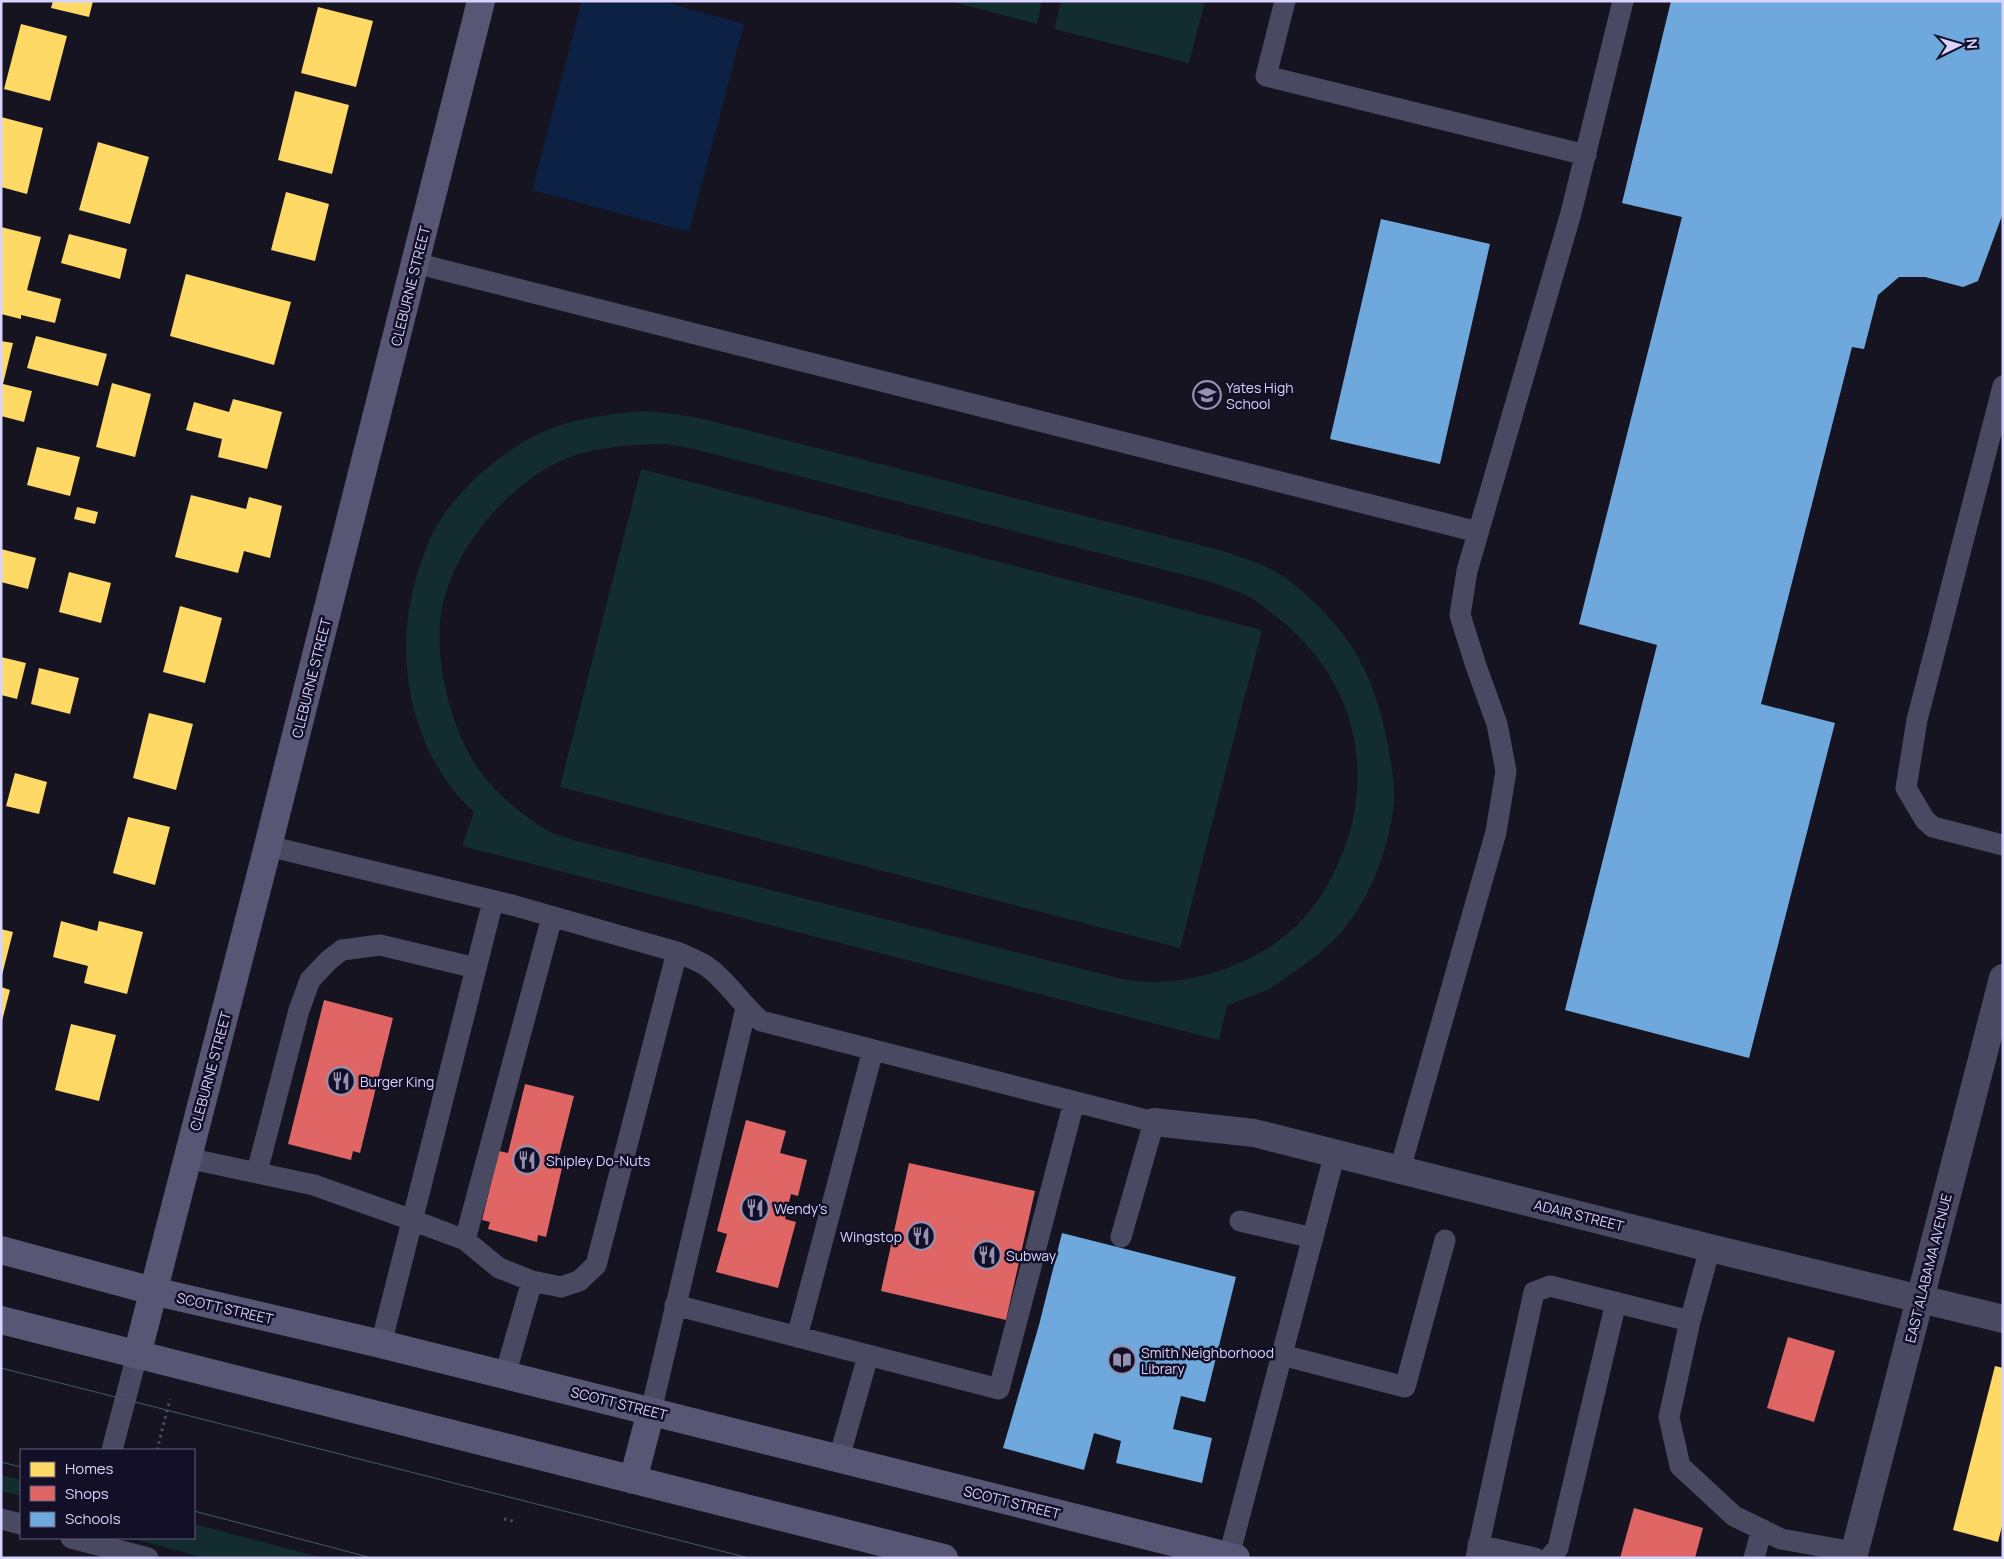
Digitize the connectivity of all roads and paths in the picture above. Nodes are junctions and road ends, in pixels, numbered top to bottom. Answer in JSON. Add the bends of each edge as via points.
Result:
{"nodes":[{"id":1,"x":481,"y":1,"type":"edge"},
{"id":2,"x":1285,"y":1,"type":"edge"},
{"id":3,"x":1624,"y":1,"type":"edge"},
{"id":4,"x":1586,"y":155,"type":"junction"},
{"id":5,"x":415,"y":263,"type":"junction"},
{"id":6,"x":2003,"y":386,"type":"edge"},
{"id":7,"x":1478,"y":532,"type":"junction"},
{"id":8,"x":2003,"y":845,"type":"edge"},
{"id":9,"x":268,"y":846,"type":"junction"},
{"id":10,"x":493,"y":901,"type":"junction"},
{"id":11,"x":552,"y":917,"type":"junction"},
{"id":12,"x":677,"y":952,"type":"junction"},
{"id":13,"x":476,"y":968,"type":"junction"},
{"id":14,"x":2003,"y":978,"type":"edge"},
{"id":15,"x":746,"y":1008,"type":"junction"},
{"id":16,"x":873,"y":1050,"type":"junction"},
{"id":17,"x":1074,"y":1102,"type":"junction"},
{"id":18,"x":1154,"y":1122,"type":"junction"},
{"id":19,"x":1335,"y":1153,"type":"junction"},
{"id":20,"x":187,"y":1158,"type":"junction"},
{"id":21,"x":1400,"y":1170,"type":"junction"},
{"id":22,"x":257,"y":1172,"type":"junction"},
{"id":23,"x":412,"y":1220,"type":"junction"},
{"id":24,"x":1240,"y":1221,"type":"dead end"},
{"id":25,"x":1121,"y":1237,"type":"dead end"},
{"id":26,"x":1313,"y":1238,"type":"junction"},
{"id":27,"x":466,"y":1240,"type":"junction"},
{"id":28,"x":1445,"y":1240,"type":"dead end"},
{"id":29,"x":1710,"y":1248,"type":"junction"},
{"id":30,"x":1,"y":1250,"type":"edge"},
{"id":31,"x":532,"y":1281,"type":"junction"},
{"id":32,"x":153,"y":1291,"type":"junction"},
{"id":33,"x":1920,"y":1298,"type":"junction"},
{"id":34,"x":1616,"y":1302,"type":"junction"},
{"id":35,"x":675,"y":1305,"type":"junction"},
{"id":36,"x":2003,"y":1319,"type":"edge"},
{"id":37,"x":1,"y":1320,"type":"edge"},
{"id":38,"x":1690,"y":1321,"type":"junction"},
{"id":39,"x":796,"y":1337,"type":"junction"},
{"id":40,"x":380,"y":1344,"type":"junction"},
{"id":41,"x":137,"y":1355,"type":"junction"},
{"id":42,"x":1282,"y":1355,"type":"junction"},
{"id":43,"x":868,"y":1356,"type":"junction"},
{"id":44,"x":505,"y":1375,"type":"junction"},
{"id":45,"x":171,"y":1393,"type":"dead end"},
{"id":46,"x":651,"y":1411,"type":"junction"},
{"id":47,"x":112,"y":1449,"type":"edge"},
{"id":48,"x":158,"y":1449,"type":"edge"},
{"id":49,"x":839,"y":1458,"type":"junction"},
{"id":50,"x":633,"y":1480,"type":"junction"},
{"id":51,"x":1,"y":1519,"type":"edge"},
{"id":52,"x":504,"y":1519,"type":"dead end"},
{"id":53,"x":513,"y":1521,"type":"dead end"},
{"id":54,"x":20,"y":1524,"type":"edge"},
{"id":55,"x":1762,"y":1529,"type":"junction"},
{"id":56,"x":82,"y":1539,"type":"edge"},
{"id":57,"x":1477,"y":1551,"type":"edge"},
{"id":58,"x":1854,"y":1555,"type":"edge"},
{"id":59,"x":1231,"y":1557,"type":"edge"},
{"id":60,"x":148,"y":1558,"type":"edge"},
{"id":61,"x":944,"y":1558,"type":"edge"},
{"id":62,"x":1535,"y":1558,"type":"edge"},
{"id":63,"x":1548,"y":1558,"type":"edge"},
{"id":64,"x":1754,"y":1558,"type":"edge"}],
"edges":[{"from":1,"to":5,"type":"main road","name":"CLEBURNE STREET"},
{"from":2,"to":4,"type":"lane","via":[[1266,76]]},
{"from":3,"to":4,"type":"lane"},
{"from":4,"to":7,"type":"lane"},
{"from":5,"to":7,"type":"lane"},
{"from":5,"to":9,"type":"main road","name":"CLEBURNE STREET"},
{"from":6,"to":8,"type":"lane","via":[[1917,720],[1906,788],[1925,820],[1933,827]]},
{"from":7,"to":21,"type":"lane","via":[[1460,615],[1497,724],[1506,771],[1496,832]]},
{"from":9,"to":10,"type":"lane"},
{"from":9,"to":20,"type":"main road","name":"CLEBURNE STREET"},
{"from":10,"to":11,"type":"lane"},
{"from":10,"to":13,"type":"lane"},
{"from":11,"to":12,"type":"lane"},
{"from":11,"to":27,"type":"lane"},
{"from":12,"to":15,"type":"lane","via":[[707,967]]},
{"from":12,"to":31,"type":"lane","via":[[596,1265],[579,1281],[561,1287]]},
{"from":13,"to":22,"type":"lane","via":[[380,945],[342,950],[329,960],[310,980],[299,1010]]},
{"from":13,"to":23,"type":"lane"},
{"from":14,"to":33,"type":"street","name":"EAST ALABAMA AVENUE"},
{"from":15,"to":16,"type":"lane","via":[[761,1021]]},
{"from":15,"to":35,"type":"lane"},
{"from":16,"to":17,"type":"lane"},
{"from":16,"to":39,"type":"lane"},
{"from":17,"to":18,"type":"lane"},
{"from":17,"to":43,"type":"lane","via":[[999,1389]]},
{"from":18,"to":19,"type":"street","name":"ADAIR STREET","via":[[1254,1133]]},
{"from":18,"to":25,"type":"lane"},
{"from":19,"to":21,"type":"street","name":"ADAIR STREET"},
{"from":19,"to":26,"type":"lane"},
{"from":20,"to":22,"type":"lane"},
{"from":20,"to":32,"type":"main road","name":"CLEBURNE STREET"},
{"from":21,"to":29,"type":"street","name":"ADAIR STREET"},
{"from":22,"to":23,"type":"lane","via":[[314,1185]]},
{"from":23,"to":27,"type":"lane"},
{"from":23,"to":40,"type":"lane"},
{"from":24,"to":26,"type":"lane"},
{"from":26,"to":42,"type":"lane"},
{"from":27,"to":31,"type":"lane","via":[[499,1268]]},
{"from":28,"to":42,"type":"lane","via":[[1405,1387]]},
{"from":29,"to":33,"type":"street","name":"ADAIR STREET"},
{"from":29,"to":38,"type":"lane"},
{"from":30,"to":32,"type":"main road","name":"SCOTT STREET"},
{"from":31,"to":44,"type":"lane"},
{"from":32,"to":40,"type":"main road","name":"SCOTT STREET"},
{"from":32,"to":41,"type":"main road","name":"CLEBURNE STREET"},
{"from":33,"to":36,"type":"street","name":"ADAIR STREET"},
{"from":33,"to":58,"type":"street","name":"EAST ALABAMA AVENUE"},
{"from":34,"to":38,"type":"lane"},
{"from":34,"to":57,"type":"lane","via":[[1550,1286],[1534,1292]]},
{"from":34,"to":63,"type":"lane","via":[[1558,1548]]},
{"from":35,"to":39,"type":"lane"},
{"from":35,"to":46,"type":"lane"},
{"from":37,"to":41,"type":"main road"},
{"from":38,"to":55,"type":"lane","via":[[1669,1417],[1680,1466],[1734,1516]]},
{"from":39,"to":43,"type":"lane"},
{"from":40,"to":44,"type":"main road","name":"SCOTT STREET"},
{"from":41,"to":47,"type":"lane"},
{"from":41,"to":50,"type":"main road"},
{"from":42,"to":59,"type":"lane"},
{"from":43,"to":49,"type":"lane"},
{"from":44,"to":46,"type":"main road","name":"SCOTT STREET"},
{"from":45,"to":48,"type":"path"},
{"from":46,"to":49,"type":"main road","name":"SCOTT STREET"},
{"from":46,"to":50,"type":"main road"},
{"from":49,"to":59,"type":"main road","name":"SCOTT STREET"},
{"from":50,"to":61,"type":"main road"},
{"from":51,"to":54,"type":"lane"},
{"from":52,"to":53,"type":"path"},
{"from":55,"to":58,"type":"lane","via":[[1781,1538]]},
{"from":55,"to":64,"type":"lane"},
{"from":56,"to":60,"type":"lane"},
{"from":57,"to":62,"type":"lane"}]}
